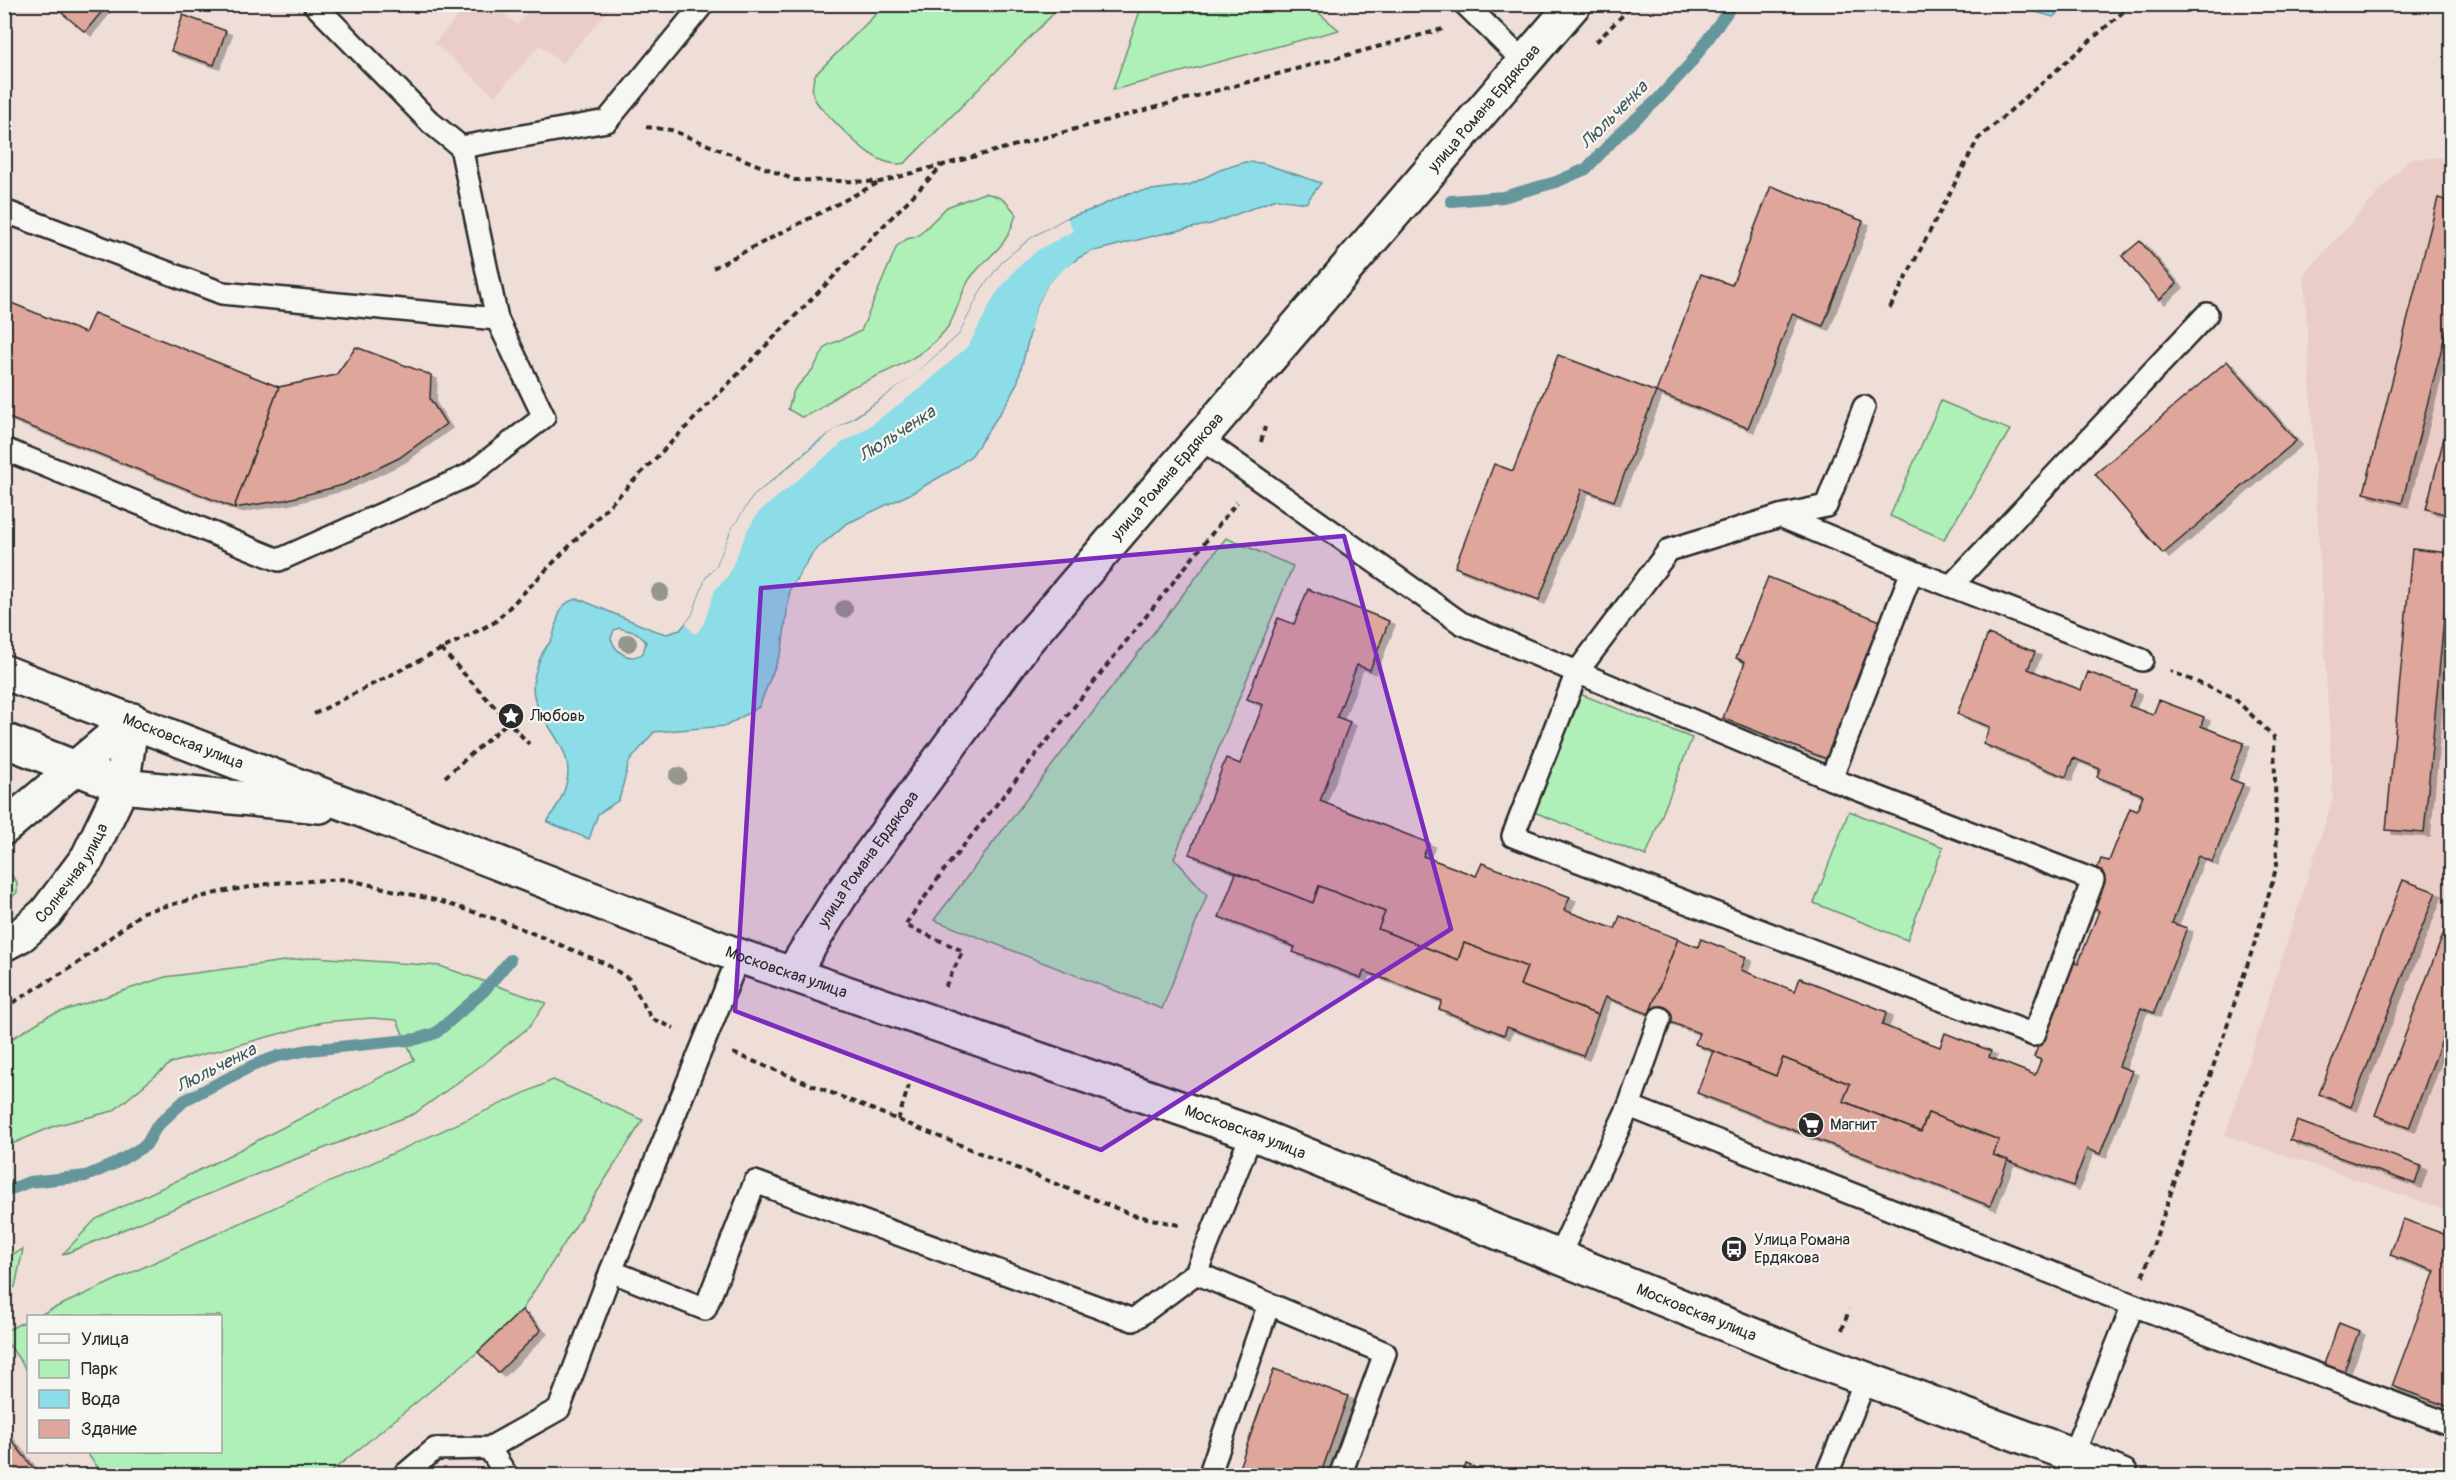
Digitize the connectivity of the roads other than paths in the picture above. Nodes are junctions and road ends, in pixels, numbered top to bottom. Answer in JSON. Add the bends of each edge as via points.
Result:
{"nodes":[{"id":1,"x":314,"y":4,"type":"edge"},
{"id":2,"x":704,"y":4,"type":"edge"},
{"id":3,"x":1574,"y":4,"type":"edge"},
{"id":4,"x":1472,"y":12,"type":"edge"},
{"id":5,"x":1524,"y":62,"type":"junction"},
{"id":6,"x":461,"y":147,"type":"junction"},
{"id":7,"x":4,"y":211,"type":"edge"},
{"id":8,"x":2207,"y":314,"type":"dead end"},
{"id":9,"x":497,"y":319,"type":"junction"},
{"id":10,"x":1864,"y":407,"type":"dead end"},
{"id":11,"x":1200,"y":438,"type":"junction"},
{"id":12,"x":4,"y":448,"type":"edge"},
{"id":13,"x":1780,"y":516,"type":"junction"},
{"id":14,"x":1912,"y":571,"type":"junction"},
{"id":15,"x":1951,"y":586,"type":"junction"},
{"id":16,"x":2142,"y":660,"type":"road end"},
{"id":17,"x":4,"y":672,"type":"edge"},
{"id":18,"x":1577,"y":672,"type":"junction"},
{"id":19,"x":132,"y":720,"type":"junction"},
{"id":20,"x":4,"y":740,"type":"edge"},
{"id":21,"x":75,"y":768,"type":"junction"},
{"id":22,"x":1831,"y":779,"type":"junction"},
{"id":23,"x":122,"y":786,"type":"junction"},
{"id":24,"x":361,"y":811,"type":"junction"},
{"id":25,"x":4,"y":828,"type":"edge"},
{"id":26,"x":4,"y":944,"type":"edge"},
{"id":27,"x":739,"y":956,"type":"junction"},
{"id":28,"x":792,"y":974,"type":"junction"},
{"id":29,"x":1660,"y":1018,"type":"dead end"},
{"id":30,"x":1629,"y":1106,"type":"junction"},
{"id":31,"x":1252,"y":1133,"type":"junction"},
{"id":32,"x":1558,"y":1258,"type":"junction"},
{"id":33,"x":611,"y":1271,"type":"junction"},
{"id":34,"x":1196,"y":1273,"type":"junction"},
{"id":35,"x":1269,"y":1304,"type":"junction"},
{"id":36,"x":2133,"y":1305,"type":"junction"},
{"id":37,"x":1866,"y":1379,"type":"junction"},
{"id":38,"x":2451,"y":1425,"type":"edge"},
{"id":39,"x":489,"y":1448,"type":"junction"},
{"id":40,"x":2073,"y":1455,"type":"junction"},
{"id":41,"x":403,"y":1476,"type":"edge"},
{"id":42,"x":507,"y":1476,"type":"edge"},
{"id":43,"x":1209,"y":1476,"type":"edge"},
{"id":44,"x":1340,"y":1476,"type":"edge"},
{"id":45,"x":1826,"y":1476,"type":"edge"},
{"id":46,"x":2122,"y":1476,"type":"edge"}],
"edges":[{"from":1,"to":6,"type":"lane","via":[[430,122]]},
{"from":2,"to":6,"type":"lane","via":[[607,121]]},
{"from":3,"to":5,"type":"main road","name":"улица Романа Ердякова"},
{"from":4,"to":5,"type":"lane"},
{"from":5,"to":11,"type":"main road","name":"улица Романа Ердякова"},
{"from":6,"to":9,"type":"lane"},
{"from":7,"to":9,"type":"lane","via":[[222,293]]},
{"from":8,"to":15,"type":"lane"},
{"from":9,"to":12,"type":"lane","via":[[544,417],[469,475],[279,560]]},
{"from":10,"to":13,"type":"lane","via":[[1826,506]]},
{"from":11,"to":18,"type":"lane","via":[[1461,623]]},
{"from":11,"to":28,"type":"main road","name":"улица Романа Ердякова","via":[[1026,641],[841,896]]},
{"from":13,"to":14,"type":"lane"},
{"from":13,"to":18,"type":"lane","via":[[1669,550]]},
{"from":14,"to":15,"type":"lane"},
{"from":14,"to":22,"type":"lane"},
{"from":15,"to":16,"type":"lane"},
{"from":17,"to":19,"type":"main road","name":"Московская улица"},
{"from":18,"to":22,"type":"lane"},
{"from":18,"to":22,"type":"lane","via":[[1513,837],[2034,1035],[2093,880]]},
{"from":19,"to":21,"type":"main road"},
{"from":19,"to":23,"type":"main road","name":"Солнечная улица"},
{"from":19,"to":24,"type":"main road","name":"Московская улица"},
{"from":20,"to":21,"type":"main road","name":"Московская улица"},
{"from":21,"to":23,"type":"main road","name":"Московская улица"},
{"from":21,"to":25,"type":"main road"},
{"from":23,"to":24,"type":"main road","name":"Московская улица"},
{"from":23,"to":26,"type":"main road","name":"Солнечная улица","via":[[88,857],[46,913]]},
{"from":24,"to":27,"type":"main road","name":"Московская улица"},
{"from":27,"to":28,"type":"main road","name":"Московская улица"},
{"from":27,"to":33,"type":"lane"},
{"from":28,"to":31,"type":"main road","name":"Московская улица"},
{"from":29,"to":30,"type":"lane"},
{"from":30,"to":32,"type":"lane"},
{"from":30,"to":36,"type":"lane"},
{"from":31,"to":32,"type":"main road","name":"Московская улица"},
{"from":31,"to":34,"type":"lane"},
{"from":32,"to":37,"type":"main road","name":"Московская улица"},
{"from":33,"to":34,"type":"lane","via":[[705,1309],[755,1182],[1133,1320]]},
{"from":33,"to":39,"type":"lane","via":[[559,1409]]},
{"from":34,"to":35,"type":"lane"},
{"from":35,"to":43,"type":"lane"},
{"from":35,"to":44,"type":"lane","via":[[1385,1353]]},
{"from":36,"to":38,"type":"lane"},
{"from":36,"to":40,"type":"lane"},
{"from":37,"to":40,"type":"main road","name":"Московская улица"},
{"from":37,"to":45,"type":"lane"},
{"from":39,"to":41,"type":"lane","via":[[435,1449]]},
{"from":39,"to":42,"type":"lane"},
{"from":40,"to":46,"type":"main road","name":"Московская улица"}]}
